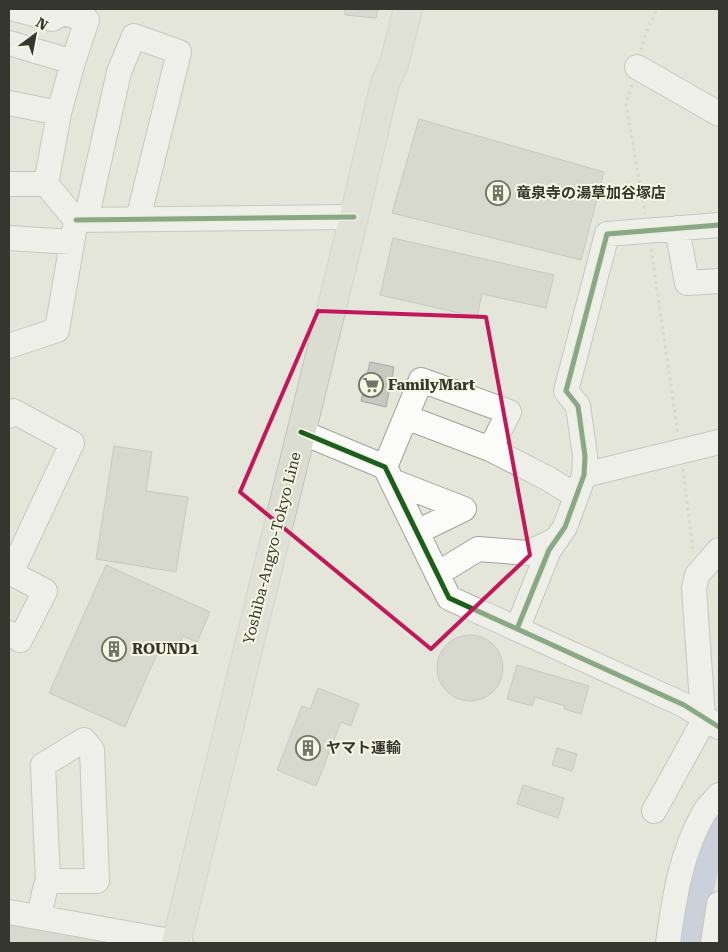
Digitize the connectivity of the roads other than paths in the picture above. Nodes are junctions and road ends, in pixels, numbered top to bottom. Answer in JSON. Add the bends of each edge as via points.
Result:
{"nodes":[{"id":1,"x":14,"y":9,"type":"edge"},
{"id":2,"x":408,"y":9,"type":"edge"},
{"id":3,"x":9,"y":43,"type":"edge"},
{"id":4,"x":73,"y":62,"type":"junction"},
{"id":5,"x":637,"y":67,"type":"road end"},
{"id":6,"x":9,"y":103,"type":"edge"},
{"id":7,"x":60,"y":112,"type":"junction"},
{"id":8,"x":719,"y":114,"type":"edge"},
{"id":9,"x":9,"y":184,"type":"edge"},
{"id":10,"x":46,"y":184,"type":"junction"},
{"id":11,"x":354,"y":217,"type":"junction"},
{"id":12,"x":717,"y":218,"type":"edge"},
{"id":13,"x":138,"y":219,"type":"junction"},
{"id":14,"x":78,"y":227,"type":"junction"},
{"id":15,"x":677,"y":228,"type":"junction"},
{"id":16,"x":9,"y":238,"type":"edge"},
{"id":17,"x":719,"y":281,"type":"edge"},
{"id":18,"x":9,"y":346,"type":"edge"},
{"id":19,"x":9,"y":416,"type":"edge"},
{"id":20,"x":406,"y":417,"type":"junction"},
{"id":21,"x":301,"y":432,"type":"junction"},
{"id":22,"x":719,"y":442,"type":"edge"},
{"id":23,"x":490,"y":450,"type":"junction"},
{"id":24,"x":388,"y":474,"type":"junction"},
{"id":25,"x":580,"y":485,"type":"junction"},
{"id":26,"x":417,"y":532,"type":"junction"},
{"id":27,"x":556,"y":539,"type":"junction"},
{"id":28,"x":719,"y":550,"type":"edge"},
{"id":29,"x":10,"y":573,"type":"edge"},
{"id":30,"x":437,"y":574,"type":"junction"},
{"id":31,"x":517,"y":629,"type":"junction"},
{"id":32,"x":9,"y":633,"type":"edge"},
{"id":33,"x":711,"y":722,"type":"edge"},
{"id":34,"x":719,"y":795,"type":"edge"},
{"id":35,"x":654,"y":811,"type":"dead end"},
{"id":36,"x":48,"y":881,"type":"junction"},
{"id":37,"x":719,"y":904,"type":"edge"},
{"id":38,"x":9,"y":912,"type":"edge"},
{"id":39,"x":39,"y":917,"type":"junction"},
{"id":40,"x":178,"y":943,"type":"edge"},
{"id":41,"x":668,"y":943,"type":"edge"},
{"id":42,"x":713,"y":943,"type":"edge"}],
"edges":[{"from":1,"to":4,"type":"street","via":[[52,19],[64,13],[87,20]]},
{"from":2,"to":11,"type":"main road","name":"Yoshiba-Angyo-Tokyo Line","via":[[394,64],[385,83]]},
{"from":3,"to":4,"type":"street"},
{"from":4,"to":7,"type":"street"},
{"from":5,"to":8,"type":"street"},
{"from":6,"to":7,"type":"street"},
{"from":7,"to":10,"type":"street"},
{"from":9,"to":10,"type":"street"},
{"from":10,"to":14,"type":"street"},
{"from":11,"to":13,"type":"street"},
{"from":11,"to":21,"type":"main road","name":"Yoshiba-Angyo-Tokyo Line"},
{"from":12,"to":15,"type":"street"},
{"from":13,"to":14,"type":"street"},
{"from":13,"to":14,"type":"street","via":[[179,52],[134,36],[119,72]]},
{"from":14,"to":16,"type":"street"},
{"from":14,"to":18,"type":"street","via":[[57,330]]},
{"from":15,"to":17,"type":"street","via":[[687,283]]},
{"from":15,"to":25,"type":"street","via":[[607,234],[566,390],[578,406],[585,456]]},
{"from":19,"to":29,"type":"street","via":[[13,410],[72,443]]},
{"from":20,"to":23,"type":"street"},
{"from":20,"to":23,"type":"street","via":[[421,380],[509,412]]},
{"from":20,"to":24,"type":"street"},
{"from":21,"to":24,"type":"street"},
{"from":21,"to":40,"type":"main road","name":"Yoshiba-Angyo-Tokyo Line"},
{"from":22,"to":25,"type":"street","via":[[680,451]]},
{"from":23,"to":25,"type":"street","via":[[547,478]]},
{"from":24,"to":26,"type":"street"},
{"from":24,"to":26,"type":"street","via":[[464,509]]},
{"from":25,"to":27,"type":"street","via":[[565,527]]},
{"from":26,"to":30,"type":"street"},
{"from":27,"to":30,"type":"street","via":[[528,553],[478,549]]},
{"from":27,"to":31,"type":"street"},
{"from":28,"to":33,"type":"street","via":[[697,575],[694,588]]},
{"from":29,"to":32,"type":"street","via":[[45,591],[20,640]]},
{"from":30,"to":31,"type":"street","via":[[449,598]]},
{"from":31,"to":33,"type":"street","via":[[684,705]]},
{"from":33,"to":35,"type":"street","via":[[702,724]]},
{"from":34,"to":41,"type":"street","via":[[705,811],[681,868]]},
{"from":36,"to":36,"type":"street","via":[[43,765],[84,740],[92,750],[98,881]]},
{"from":36,"to":39,"type":"street"},
{"from":37,"to":42,"type":"street"},
{"from":38,"to":39,"type":"street"},
{"from":39,"to":40,"type":"street"}]}
